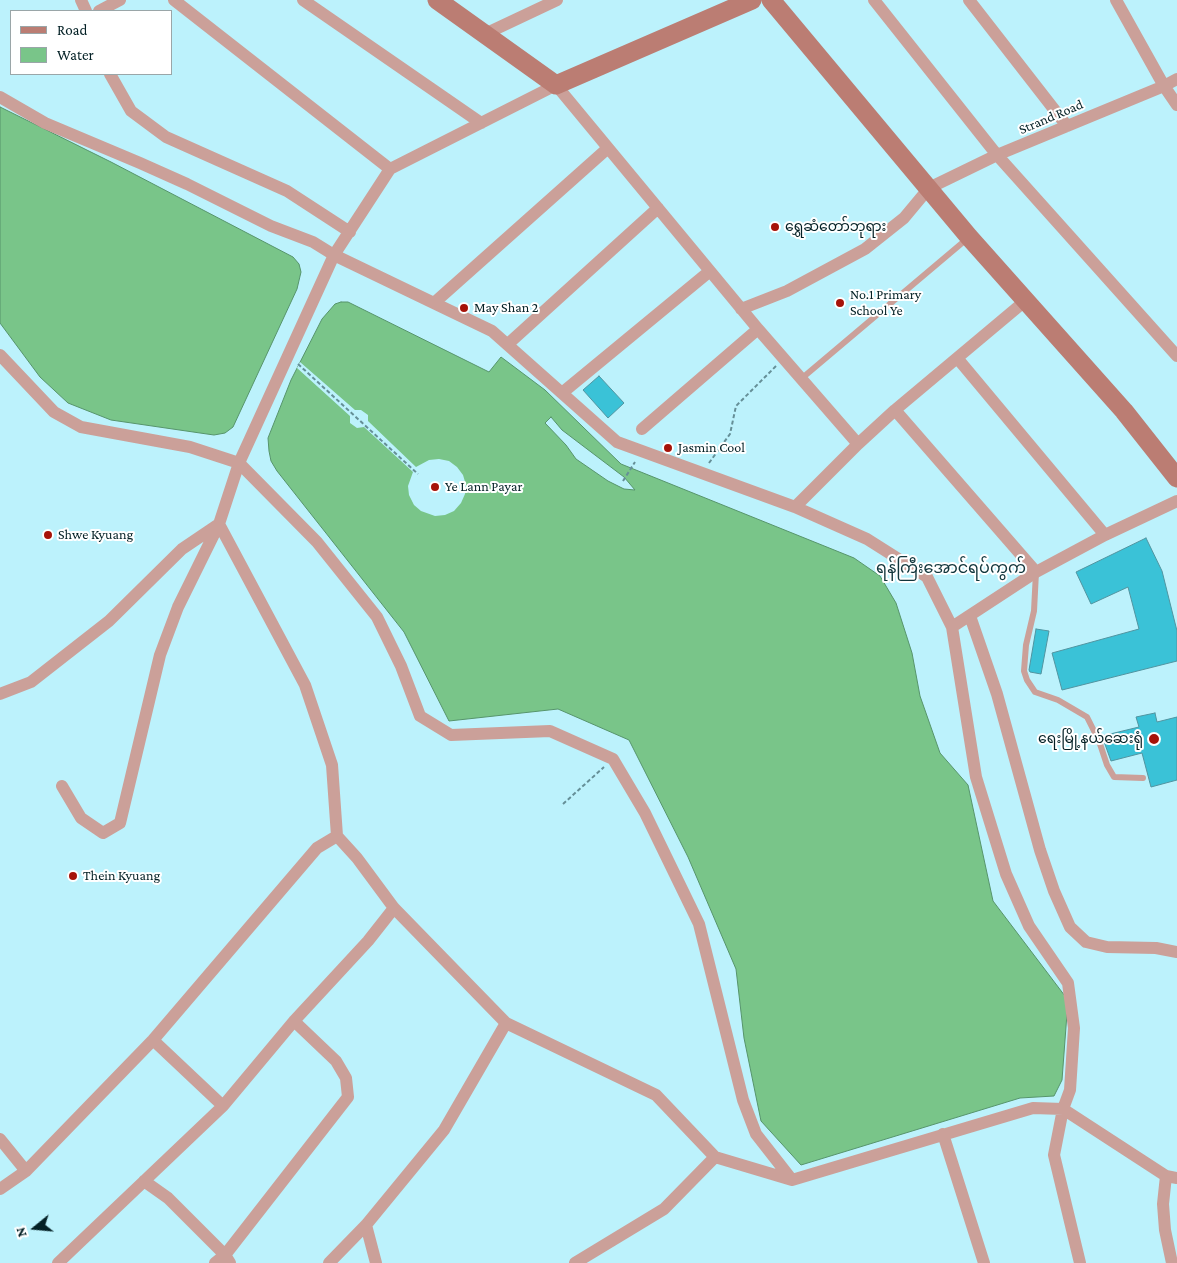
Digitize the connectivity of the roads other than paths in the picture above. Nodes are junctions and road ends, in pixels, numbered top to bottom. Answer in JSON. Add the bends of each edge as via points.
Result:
{"nodes":[{"id":1,"x":120,"y":0,"type":"edge"},
{"id":2,"x":174,"y":0,"type":"edge"},
{"id":3,"x":303,"y":0,"type":"edge"},
{"id":4,"x":437,"y":0,"type":"edge"},
{"id":5,"x":557,"y":0,"type":"edge"},
{"id":6,"x":752,"y":0,"type":"edge"},
{"id":7,"x":771,"y":0,"type":"edge"},
{"id":8,"x":874,"y":0,"type":"edge"},
{"id":9,"x":969,"y":0,"type":"edge"},
{"id":10,"x":1116,"y":0,"type":"edge"},
{"id":11,"x":101,"y":10,"type":"edge"},
{"id":12,"x":485,"y":34,"type":"junction"},
{"id":13,"x":111,"y":75,"type":"edge"},
{"id":14,"x":1177,"y":79,"type":"edge"},
{"id":15,"x":556,"y":85,"type":"junction"},
{"id":16,"x":1164,"y":86,"type":"junction"},
{"id":17,"x":0,"y":97,"type":"edge"},
{"id":18,"x":1177,"y":105,"type":"edge"},
{"id":19,"x":480,"y":123,"type":"junction"},
{"id":20,"x":1067,"y":126,"type":"junction"},
{"id":21,"x":608,"y":148,"type":"junction"},
{"id":22,"x":997,"y":155,"type":"junction"},
{"id":23,"x":390,"y":169,"type":"junction"},
{"id":24,"x":929,"y":188,"type":"junction"},
{"id":25,"x":658,"y":208,"type":"junction"},
{"id":26,"x":350,"y":232,"type":"junction"},
{"id":27,"x":969,"y":237,"type":"junction"},
{"id":28,"x":334,"y":255,"type":"junction"},
{"id":29,"x":710,"y":271,"type":"junction"},
{"id":30,"x":1025,"y":301,"type":"junction"},
{"id":31,"x":434,"y":303,"type":"junction"},
{"id":32,"x":741,"y":309,"type":"junction"},
{"id":33,"x":758,"y":329,"type":"junction"},
{"id":34,"x":508,"y":344,"type":"junction"},
{"id":35,"x":0,"y":356,"type":"edge"},
{"id":36,"x":1177,"y":356,"type":"edge"},
{"id":37,"x":958,"y":359,"type":"junction"},
{"id":38,"x":801,"y":379,"type":"junction"},
{"id":39,"x":562,"y":394,"type":"junction"},
{"id":40,"x":895,"y":410,"type":"junction"},
{"id":41,"x":642,"y":429,"type":"dead end"},
{"id":42,"x":858,"y":444,"type":"junction"},
{"id":43,"x":239,"y":463,"type":"junction"},
{"id":44,"x":1177,"y":478,"type":"edge"},
{"id":45,"x":1177,"y":501,"type":"edge"},
{"id":46,"x":794,"y":507,"type":"junction"},
{"id":47,"x":219,"y":524,"type":"junction"},
{"id":48,"x":1105,"y":535,"type":"junction"},
{"id":49,"x":1036,"y":572,"type":"junction"},
{"id":50,"x":970,"y":616,"type":"junction"},
{"id":51,"x":952,"y":627,"type":"junction"},
{"id":52,"x":0,"y":694,"type":"edge"},
{"id":53,"x":1143,"y":778,"type":"dead end"},
{"id":54,"x":62,"y":786,"type":"dead end"},
{"id":55,"x":337,"y":836,"type":"junction"},
{"id":56,"x":394,"y":908,"type":"junction"},
{"id":57,"x":1177,"y":952,"type":"edge"},
{"id":58,"x":294,"y":1021,"type":"junction"},
{"id":59,"x":506,"y":1022,"type":"junction"},
{"id":60,"x":153,"y":1040,"type":"junction"},
{"id":61,"x":223,"y":1106,"type":"junction"},
{"id":62,"x":1063,"y":1109,"type":"junction"},
{"id":63,"x":943,"y":1134,"type":"junction"},
{"id":64,"x":0,"y":1139,"type":"edge"},
{"id":65,"x":715,"y":1157,"type":"junction"},
{"id":66,"x":26,"y":1170,"type":"junction"},
{"id":67,"x":1172,"y":1177,"type":"edge"},
{"id":68,"x":792,"y":1180,"type":"junction"},
{"id":69,"x":144,"y":1181,"type":"junction"},
{"id":70,"x":0,"y":1189,"type":"edge"},
{"id":71,"x":366,"y":1225,"type":"junction"},
{"id":72,"x":223,"y":1260,"type":"edge"},
{"id":73,"x":58,"y":1263,"type":"edge"},
{"id":74,"x":329,"y":1263,"type":"edge"},
{"id":75,"x":376,"y":1263,"type":"edge"},
{"id":76,"x":575,"y":1263,"type":"edge"},
{"id":77,"x":984,"y":1263,"type":"edge"},
{"id":78,"x":1080,"y":1263,"type":"edge"},
{"id":79,"x":1172,"y":1263,"type":"edge"}],
"edges":[{"from":1,"to":11,"type":"street"},
{"from":2,"to":23,"type":"street"},
{"from":3,"to":19,"type":"street"},
{"from":4,"to":12,"type":"street"},
{"from":5,"to":12,"type":"street"},
{"from":6,"to":15,"type":"street"},
{"from":7,"to":24,"type":"street"},
{"from":8,"to":22,"type":"street"},
{"from":9,"to":20,"type":"street"},
{"from":10,"to":16,"type":"street"},
{"from":12,"to":15,"type":"street"},
{"from":13,"to":26,"type":"street","via":[[131,111],[166,137],[287,191]]},
{"from":14,"to":16,"type":"street","name":"Strand Road"},
{"from":15,"to":19,"type":"street"},
{"from":15,"to":21,"type":"street"},
{"from":16,"to":18,"type":"street"},
{"from":16,"to":20,"type":"street","name":"Strand Road"},
{"from":17,"to":28,"type":"street","via":[[45,123],[172,177],[271,226],[314,242]]},
{"from":19,"to":23,"type":"street"},
{"from":20,"to":22,"type":"street","name":"Strand Road"},
{"from":21,"to":25,"type":"street"},
{"from":21,"to":31,"type":"street"},
{"from":22,"to":24,"type":"street","name":"Strand Road"},
{"from":22,"to":36,"type":"street"},
{"from":23,"to":26,"type":"street"},
{"from":24,"to":27,"type":"street"},
{"from":24,"to":32,"type":"street","via":[[904,218],[865,249],[787,291]]},
{"from":25,"to":29,"type":"street"},
{"from":25,"to":34,"type":"street"},
{"from":26,"to":28,"type":"street"},
{"from":27,"to":30,"type":"street"},
{"from":27,"to":38,"type":"lane"},
{"from":28,"to":31,"type":"street"},
{"from":28,"to":43,"type":"street"},
{"from":29,"to":32,"type":"street"},
{"from":29,"to":39,"type":"street"},
{"from":30,"to":37,"type":"street"},
{"from":30,"to":44,"type":"street","via":[[1124,411]]},
{"from":31,"to":34,"type":"street","via":[[492,331]]},
{"from":32,"to":33,"type":"street"},
{"from":33,"to":38,"type":"street"},
{"from":33,"to":41,"type":"street"},
{"from":34,"to":39,"type":"street"},
{"from":35,"to":43,"type":"street","via":[[54,412],[81,427],[190,447]]},
{"from":37,"to":40,"type":"street"},
{"from":37,"to":48,"type":"street"},
{"from":38,"to":42,"type":"street"},
{"from":39,"to":46,"type":"street","via":[[617,442]]},
{"from":40,"to":42,"type":"street"},
{"from":40,"to":49,"type":"street"},
{"from":42,"to":46,"type":"street"},
{"from":43,"to":47,"type":"street"},
{"from":43,"to":68,"type":"street","via":[[317,542],[377,617],[420,716],[451,735],[550,731],[613,759],[645,814],[700,924],[743,1100],[756,1134]]},
{"from":45,"to":48,"type":"street"},
{"from":46,"to":51,"type":"street","via":[[867,539],[927,577]]},
{"from":47,"to":52,"type":"street","via":[[182,549],[109,621],[31,682]]},
{"from":47,"to":54,"type":"street","via":[[178,607],[160,655],[120,823],[103,833],[81,818]]},
{"from":47,"to":55,"type":"street","via":[[306,686],[332,765]]},
{"from":48,"to":49,"type":"street"},
{"from":49,"to":50,"type":"street"},
{"from":49,"to":53,"type":"lane","via":[[1034,611],[1026,645],[1024,671],[1027,680],[1036,692],[1058,700],[1087,717],[1114,777]]},
{"from":50,"to":51,"type":"street"},
{"from":50,"to":57,"type":"street","via":[[997,694],[1048,875],[1070,926],[1086,942],[1107,947]]},
{"from":51,"to":62,"type":"street","via":[[976,777],[1006,874],[1029,926],[1068,983],[1074,1028],[1070,1090]]},
{"from":55,"to":56,"type":"street"},
{"from":55,"to":60,"type":"street","via":[[317,848]]},
{"from":56,"to":58,"type":"street"},
{"from":56,"to":59,"type":"street"},
{"from":58,"to":61,"type":"street"},
{"from":58,"to":72,"type":"street","via":[[336,1061],[346,1078],[348,1097]]},
{"from":59,"to":65,"type":"street","via":[[656,1095]]},
{"from":59,"to":71,"type":"street","via":[[444,1130]]},
{"from":60,"to":61,"type":"street"},
{"from":60,"to":66,"type":"street"},
{"from":61,"to":69,"type":"street"},
{"from":62,"to":63,"type":"street","via":[[1033,1108]]},
{"from":62,"to":67,"type":"street"},
{"from":62,"to":78,"type":"street","via":[[1054,1155]]},
{"from":63,"to":68,"type":"street"},
{"from":63,"to":77,"type":"street"},
{"from":64,"to":66,"type":"street"},
{"from":65,"to":68,"type":"street"},
{"from":65,"to":76,"type":"street","via":[[664,1209]]},
{"from":66,"to":70,"type":"street"},
{"from":67,"to":79,"type":"street","via":[[1163,1204]]},
{"from":69,"to":72,"type":"street","via":[[168,1198]]},
{"from":69,"to":73,"type":"street"},
{"from":71,"to":74,"type":"street"},
{"from":71,"to":75,"type":"street"}]}
